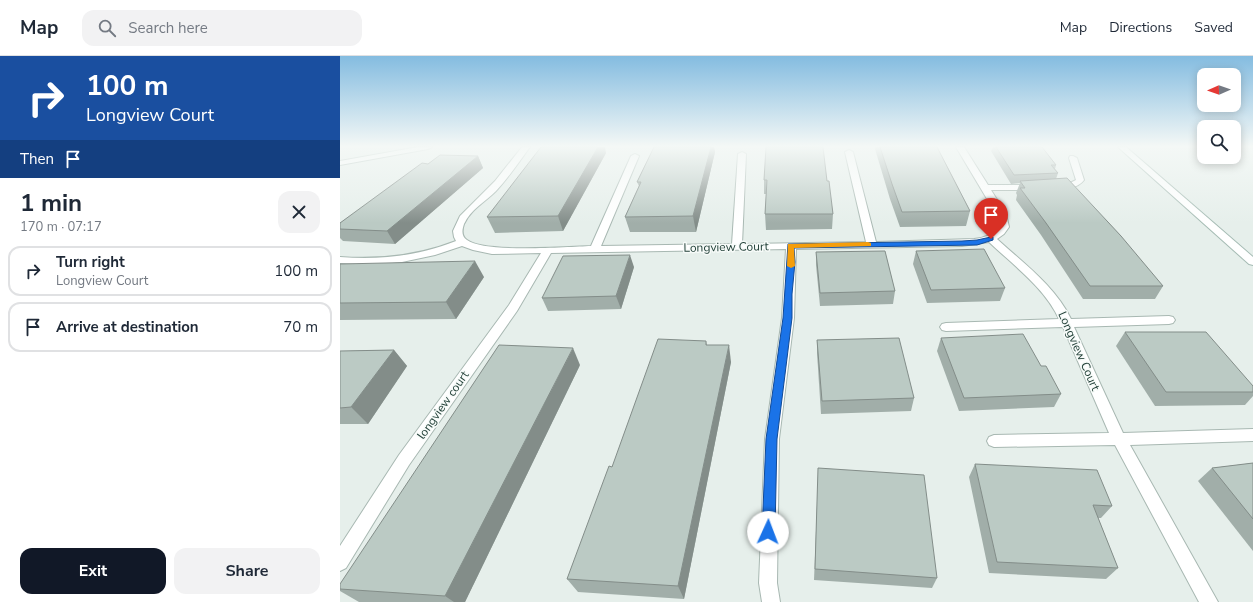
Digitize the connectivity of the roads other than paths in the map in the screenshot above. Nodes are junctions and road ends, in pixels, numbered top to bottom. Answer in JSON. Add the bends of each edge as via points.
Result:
{"nodes":[{"id":1,"x":506,"y":172,"type":"edge"},
{"id":2,"x":629,"y":172,"type":"edge"},
{"id":3,"x":741,"y":172,"type":"edge"},
{"id":4,"x":854,"y":172,"type":"edge"},
{"id":5,"x":975,"y":172,"type":"edge"},
{"id":6,"x":1078,"y":172,"type":"edge"},
{"id":7,"x":1151,"y":172,"type":"edge"},
{"id":8,"x":984,"y":188,"type":"junction"},
{"id":9,"x":991,"y":239,"type":"junction"},
{"id":10,"x":462,"y":242,"type":"junction"},
{"id":11,"x":872,"y":244,"type":"junction"},
{"id":12,"x":791,"y":246,"type":"junction"},
{"id":13,"x":737,"y":247,"type":"junction"},
{"id":14,"x":595,"y":249,"type":"junction"},
{"id":15,"x":548,"y":250,"type":"junction"},
{"id":16,"x":340,"y":260,"type":"edge"},
{"id":17,"x":1253,"y":262,"type":"edge"},
{"id":18,"x":1169,"y":320,"type":"dead end"},
{"id":19,"x":1066,"y":322,"type":"junction"},
{"id":20,"x":946,"y":327,"type":"dead end"},
{"id":21,"x":1253,"y":435,"type":"edge"},
{"id":22,"x":1119,"y":439,"type":"junction"},
{"id":23,"x":994,"y":441,"type":"dead end"},
{"id":24,"x":340,"y":562,"type":"edge"},
{"id":25,"x":771,"y":602,"type":"edge"},
{"id":26,"x":1209,"y":602,"type":"edge"}],
"edges":[{"from":1,"to":10,"type":"street","via":[[460,224],[457,232]]},
{"from":2,"to":14,"type":"street"},
{"from":3,"to":13,"type":"street","name":"longview court"},
{"from":4,"to":11,"type":"street"},
{"from":5,"to":8,"type":"street"},
{"from":6,"to":8,"type":"street","via":[[1080,180],[1071,185]]},
{"from":7,"to":17,"type":"street"},
{"from":8,"to":9,"type":"street","via":[[1001,214],[1004,226],[1000,233]]},
{"from":9,"to":11,"type":"street","name":"Longview Court","via":[[962,243]]},
{"from":9,"to":19,"type":"street","name":"Longview Court","via":[[1043,287],[1059,306]]},
{"from":10,"to":15,"type":"street","name":"Longview Court","via":[[482,250]]},
{"from":10,"to":16,"type":"street","via":[[400,260]]},
{"from":11,"to":12,"type":"street","name":"Longview Court"},
{"from":12,"to":13,"type":"street","name":"Longview Court"},
{"from":12,"to":25,"type":"street","via":[[788,318],[772,439],[768,583]]},
{"from":13,"to":14,"type":"street","name":"Longview Court"},
{"from":14,"to":15,"type":"street","name":"Longview Court"},
{"from":15,"to":24,"type":"street","name":"longview court","via":[[513,308],[404,460]]},
{"from":18,"to":19,"type":"street"},
{"from":19,"to":20,"type":"street"},
{"from":19,"to":22,"type":"street","name":"Longview Court"},
{"from":21,"to":22,"type":"street"},
{"from":22,"to":23,"type":"street"},
{"from":22,"to":26,"type":"street","name":"Longview Court"}]}
